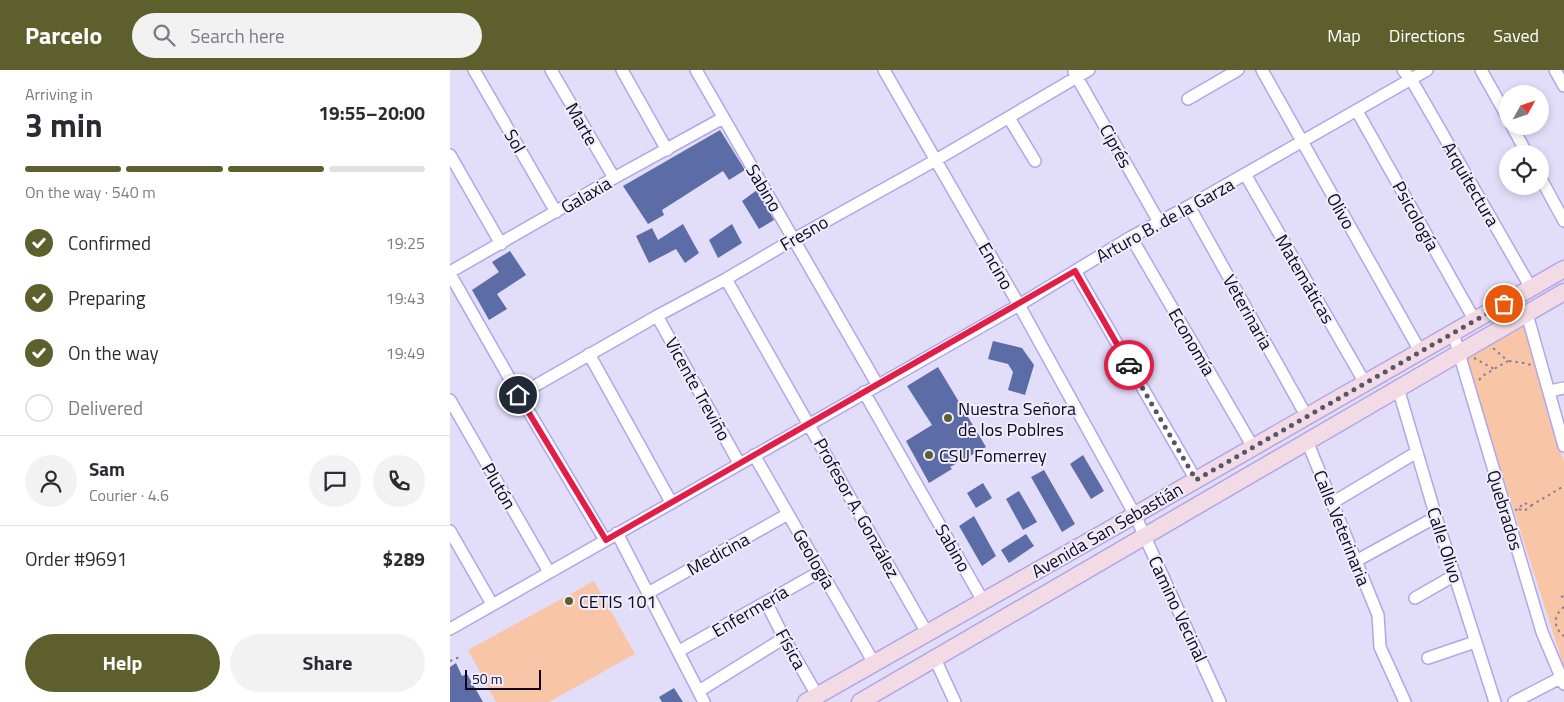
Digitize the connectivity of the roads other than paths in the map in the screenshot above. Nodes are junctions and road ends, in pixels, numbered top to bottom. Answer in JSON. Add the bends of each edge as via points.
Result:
{"nodes":[{"id":1,"x":474,"y":70,"type":"edge"},
{"id":2,"x":551,"y":70,"type":"edge"},
{"id":3,"x":622,"y":70,"type":"edge"},
{"id":4,"x":696,"y":70,"type":"edge"},
{"id":5,"x":884,"y":70,"type":"edge"},
{"id":6,"x":1089,"y":70,"type":"edge"},
{"id":7,"x":1238,"y":70,"type":"edge"},
{"id":8,"x":1262,"y":70,"type":"edge"},
{"id":9,"x":1403,"y":70,"type":"edge"},
{"id":10,"x":1427,"y":70,"type":"edge"},
{"id":11,"x":1481,"y":70,"type":"edge"},
{"id":12,"x":1075,"y":73,"type":"edge"},
{"id":13,"x":1411,"y":79,"type":"junction"},
{"id":14,"x":1188,"y":99,"type":"dead end"},
{"id":15,"x":1499,"y":102,"type":"edge"},
{"id":16,"x":1358,"y":111,"type":"junction"},
{"id":17,"x":723,"y":118,"type":"junction"},
{"id":18,"x":1009,"y":118,"type":"junction"},
{"id":19,"x":1301,"y":142,"type":"junction"},
{"id":20,"x":668,"y":150,"type":"junction"},
{"id":21,"x":450,"y":155,"type":"edge"},
{"id":22,"x":936,"y":160,"type":"junction"},
{"id":23,"x":1034,"y":161,"type":"dead end"},
{"id":24,"x":1246,"y":174,"type":"junction"},
{"id":25,"x":614,"y":178,"type":"junction"},
{"id":26,"x":1549,"y":194,"type":"edge"},
{"id":27,"x":1189,"y":206,"type":"junction"},
{"id":28,"x":556,"y":212,"type":"junction"},
{"id":29,"x":1564,"y":221,"type":"edge"},
{"id":30,"x":1159,"y":222,"type":"junction"},
{"id":31,"x":794,"y":238,"type":"junction"},
{"id":32,"x":1131,"y":238,"type":"junction"},
{"id":33,"x":501,"y":244,"type":"junction"},
{"id":34,"x":1564,"y":269,"type":"edge"},
{"id":35,"x":1075,"y":271,"type":"junction"},
{"id":36,"x":450,"y":273,"type":"edge"},
{"id":37,"x":726,"y":279,"type":"junction"},
{"id":38,"x":1531,"y":288,"type":"junction"},
{"id":39,"x":1564,"y":292,"type":"edge"},
{"id":40,"x":1019,"y":305,"type":"junction"},
{"id":41,"x":1527,"y":314,"type":"junction"},
{"id":42,"x":657,"y":316,"type":"junction"},
{"id":43,"x":1475,"y":321,"type":"junction"},
{"id":44,"x":1453,"y":333,"type":"junction"},
{"id":45,"x":1420,"y":351,"type":"junction"},
{"id":46,"x":589,"y":354,"type":"junction"},
{"id":47,"x":1464,"y":355,"type":"junction"},
{"id":48,"x":1364,"y":383,"type":"junction"},
{"id":49,"x":878,"y":384,"type":"junction"},
{"id":50,"x":1398,"y":388,"type":"junction"},
{"id":51,"x":1564,"y":388,"type":"edge"},
{"id":52,"x":1550,"y":391,"type":"junction"},
{"id":53,"x":864,"y":392,"type":"junction"},
{"id":54,"x":518,"y":395,"type":"junction"},
{"id":55,"x":450,"y":400,"type":"edge"},
{"id":56,"x":1307,"y":417,"type":"junction"},
{"id":57,"x":810,"y":424,"type":"junction"},
{"id":58,"x":1307,"y":441,"type":"junction"},
{"id":59,"x":1564,"y":446,"type":"edge"},
{"id":60,"x":1253,"y":447,"type":"junction"},
{"id":61,"x":1417,"y":452,"type":"junction"},
{"id":62,"x":754,"y":455,"type":"junction"},
{"id":63,"x":739,"y":463,"type":"junction"},
{"id":64,"x":1196,"y":480,"type":"junction"},
{"id":65,"x":671,"y":502,"type":"junction"},
{"id":66,"x":1332,"y":502,"type":"junction"},
{"id":67,"x":788,"y":514,"type":"junction"},
{"id":68,"x":1135,"y":515,"type":"junction"},
{"id":69,"x":1436,"y":517,"type":"junction"},
{"id":70,"x":450,"y":531,"type":"edge"},
{"id":71,"x":617,"y":534,"type":"junction"},
{"id":72,"x":1145,"y":536,"type":"junction"},
{"id":73,"x":606,"y":540,"type":"junction"},
{"id":74,"x":1356,"y":561,"type":"junction"},
{"id":75,"x":821,"y":571,"type":"junction"},
{"id":76,"x":548,"y":572,"type":"junction"},
{"id":77,"x":1455,"y":575,"type":"junction"},
{"id":78,"x":648,"y":593,"type":"junction"},
{"id":79,"x":1415,"y":598,"type":"dead end"},
{"id":80,"x":983,"y":600,"type":"junction"},
{"id":81,"x":766,"y":602,"type":"junction"},
{"id":82,"x":492,"y":604,"type":"junction"},
{"id":83,"x":450,"y":629,"type":"edge"},
{"id":84,"x":927,"y":633,"type":"junction"},
{"id":85,"x":784,"y":638,"type":"junction"},
{"id":86,"x":1475,"y":642,"type":"junction"},
{"id":87,"x":679,"y":651,"type":"junction"},
{"id":88,"x":1428,"y":658,"type":"dead end"},
{"id":89,"x":935,"y":659,"type":"junction"},
{"id":90,"x":874,"y":663,"type":"junction"},
{"id":91,"x":1563,"y":679,"type":"edge"},
{"id":92,"x":702,"y":697,"type":"edge"},
{"id":93,"x":880,"y":697,"type":"edge"},
{"id":94,"x":811,"y":698,"type":"edge"},
{"id":95,"x":860,"y":702,"type":"edge"},
{"id":96,"x":955,"y":702,"type":"edge"},
{"id":97,"x":1220,"y":702,"type":"edge"},
{"id":98,"x":1405,"y":702,"type":"edge"},
{"id":99,"x":1495,"y":702,"type":"edge"},
{"id":100,"x":1514,"y":702,"type":"edge"}],
"edges":[{"from":1,"to":28,"type":"street","name":"Sol"},
{"from":2,"to":25,"type":"street","name":"Marte"},
{"from":3,"to":20,"type":"street"},
{"from":4,"to":17,"type":"street","name":"Sabino"},
{"from":5,"to":22,"type":"street","name":"Encino"},
{"from":6,"to":12,"type":"street","name":"Fresno"},
{"from":7,"to":14,"type":"street"},
{"from":8,"to":19,"type":"street","name":"Olivo"},
{"from":9,"to":13,"type":"street"},
{"from":10,"to":13,"type":"street","name":"Arturo B. de la Garza"},
{"from":11,"to":15,"type":"street"},
{"from":12,"to":18,"type":"street","name":"Fresno"},
{"from":12,"to":30,"type":"street","name":"Ciprés"},
{"from":13,"to":16,"type":"street","name":"Arturo B. de la Garza"},
{"from":13,"to":38,"type":"street","name":"Arquitectura"},
{"from":16,"to":19,"type":"street","name":"Arturo B. de la Garza"},
{"from":16,"to":43,"type":"street","name":"Psicología"},
{"from":17,"to":20,"type":"street","name":"Galaxia"},
{"from":17,"to":31,"type":"street","name":"Sabino"},
{"from":18,"to":22,"type":"street","name":"Fresno"},
{"from":18,"to":23,"type":"street"},
{"from":19,"to":24,"type":"street","name":"Arturo B. de la Garza"},
{"from":19,"to":45,"type":"street","name":"Olivo"},
{"from":20,"to":25,"type":"street","name":"Galaxia"},
{"from":21,"to":33,"type":"street"},
{"from":22,"to":31,"type":"street","name":"Fresno"},
{"from":22,"to":40,"type":"street","name":"Encino"},
{"from":24,"to":27,"type":"street","name":"Arturo B. de la Garza"},
{"from":24,"to":48,"type":"street","name":"Matemáticas"},
{"from":25,"to":28,"type":"street","name":"Galaxia"},
{"from":26,"to":29,"type":"street"},
{"from":27,"to":30,"type":"street","name":"Arturo B. de la Garza"},
{"from":27,"to":56,"type":"street","name":"Veterinaria"},
{"from":28,"to":33,"type":"street","name":"Galaxia"},
{"from":30,"to":32,"type":"street","name":"Arturo B. de la Garza"},
{"from":31,"to":37,"type":"street","name":"Fresno"},
{"from":31,"to":49,"type":"street","name":"Sabino"},
{"from":32,"to":35,"type":"street","name":"Arturo B. de la Garza"},
{"from":32,"to":60,"type":"street","name":"Economía"},
{"from":33,"to":36,"type":"street","name":"Galaxia"},
{"from":34,"to":38,"type":"main road","name":"Avenida San Sebastián"},
{"from":35,"to":40,"type":"street","name":"Arturo B. de la Garza"},
{"from":35,"to":64,"type":"street"},
{"from":36,"to":54,"type":"street"},
{"from":37,"to":42,"type":"street","name":"Fresno"},
{"from":37,"to":57,"type":"street","name":"Profesor A. González"},
{"from":38,"to":43,"type":"main road","name":"Avenida San Sebastián"},
{"from":39,"to":41,"type":"main road","name":"Avenida San Sebastián"},
{"from":40,"to":49,"type":"street","name":"Arturo B. de la Garza"},
{"from":40,"to":68,"type":"street","name":"Encino"},
{"from":41,"to":47,"type":"main road","name":"Avenida San Sebastián"},
{"from":41,"to":52,"type":"street"},
{"from":42,"to":46,"type":"street","name":"Fresno"},
{"from":42,"to":63,"type":"street","name":"Vicente Treviño"},
{"from":43,"to":44,"type":"main road","name":"Avenida San Sebastián"},
{"from":44,"to":45,"type":"main road","name":"Avenida San Sebastián"},
{"from":44,"to":47,"type":"street","name":"Quebrados"},
{"from":45,"to":48,"type":"main road","name":"Avenida San Sebastián"},
{"from":46,"to":54,"type":"street","name":"Fresno"},
{"from":46,"to":65,"type":"street"},
{"from":47,"to":50,"type":"main road","name":"Avenida San Sebastián"},
{"from":47,"to":91,"type":"street","name":"Quebrados","via":[[1542,632]]},
{"from":48,"to":56,"type":"main road","name":"Avenida San Sebastián"},
{"from":49,"to":53,"type":"street","name":"Arturo B. de la Garza"},
{"from":50,"to":58,"type":"main road","name":"Avenida San Sebastián"},
{"from":50,"to":61,"type":"street","name":"Calle Olivo"},
{"from":51,"to":52,"type":"street"},
{"from":52,"to":59,"type":"street"},
{"from":53,"to":57,"type":"street","name":"Arturo B. de la Garza"},
{"from":53,"to":80,"type":"street","name":"Sabino"},
{"from":54,"to":73,"type":"street"},
{"from":55,"to":76,"type":"street","name":"Plutón"},
{"from":56,"to":60,"type":"main road","name":"Avenida San Sebastián"},
{"from":57,"to":62,"type":"street","name":"Arturo B. de la Garza"},
{"from":57,"to":84,"type":"street","name":"Profesor A. González"},
{"from":58,"to":66,"type":"street","name":"Calle Veterinaria"},
{"from":58,"to":72,"type":"main road","name":"Avenida San Sebastián"},
{"from":60,"to":64,"type":"main road","name":"Avenida San Sebastián"},
{"from":61,"to":66,"type":"street"},
{"from":61,"to":69,"type":"street","name":"Calle Olivo"},
{"from":62,"to":63,"type":"street","name":"Arturo B. de la Garza"},
{"from":62,"to":67,"type":"street","name":"Geología"},
{"from":63,"to":65,"type":"street","name":"Arturo B. de la Garza"},
{"from":64,"to":68,"type":"main road","name":"Avenida San Sebastián"},
{"from":65,"to":71,"type":"street","name":"Arturo B. de la Garza"},
{"from":66,"to":74,"type":"street","name":"Calle Veterinaria"},
{"from":67,"to":75,"type":"street","name":"Geología"},
{"from":67,"to":78,"type":"street","name":"Medicina"},
{"from":68,"to":72,"type":"street","name":"Camino Vecinal"},
{"from":68,"to":80,"type":"main road","name":"Avenida San Sebastián"},
{"from":69,"to":74,"type":"street"},
{"from":69,"to":77,"type":"street","name":"Calle Olivo"},
{"from":70,"to":82,"type":"street"},
{"from":71,"to":73,"type":"street","name":"Arturo B. de la Garza"},
{"from":71,"to":78,"type":"street"},
{"from":72,"to":89,"type":"main road","name":"Avenida San Sebastián"},
{"from":72,"to":97,"type":"street","name":"Camino Vecinal"},
{"from":73,"to":76,"type":"street","name":"Arturo B. de la Garza"},
{"from":74,"to":98,"type":"street","name":"Calle Veterinaria","via":[[1378,616],[1380,647]]},
{"from":75,"to":81,"type":"street","name":"Enfermería"},
{"from":75,"to":90,"type":"street","name":"Geología"},
{"from":76,"to":82,"type":"street","name":"Arturo B. de la Garza"},
{"from":77,"to":79,"type":"street"},
{"from":77,"to":86,"type":"street","name":"Calle Olivo"},
{"from":78,"to":87,"type":"street"},
{"from":80,"to":84,"type":"main road","name":"Avenida San Sebastián"},
{"from":81,"to":85,"type":"street","name":"Física"},
{"from":81,"to":87,"type":"street","name":"Enfermería"},
{"from":82,"to":83,"type":"street","name":"Arturo B. de la Garza"},
{"from":84,"to":90,"type":"main road","name":"Avenida San Sebastián"},
{"from":85,"to":92,"type":"street"},
{"from":85,"to":94,"type":"street","name":"Física"},
{"from":86,"to":88,"type":"street"},
{"from":86,"to":99,"type":"street","name":"Calle Olivo"},
{"from":87,"to":92,"type":"street"},
{"from":89,"to":93,"type":"main road","name":"Avenida San Sebastián"},
{"from":89,"to":96,"type":"street"},
{"from":90,"to":94,"type":"main road","name":"Avenida San Sebastián"},
{"from":91,"to":100,"type":"street"},
{"from":93,"to":95,"type":"main road","name":"Avenida San Sebastián"}]}
